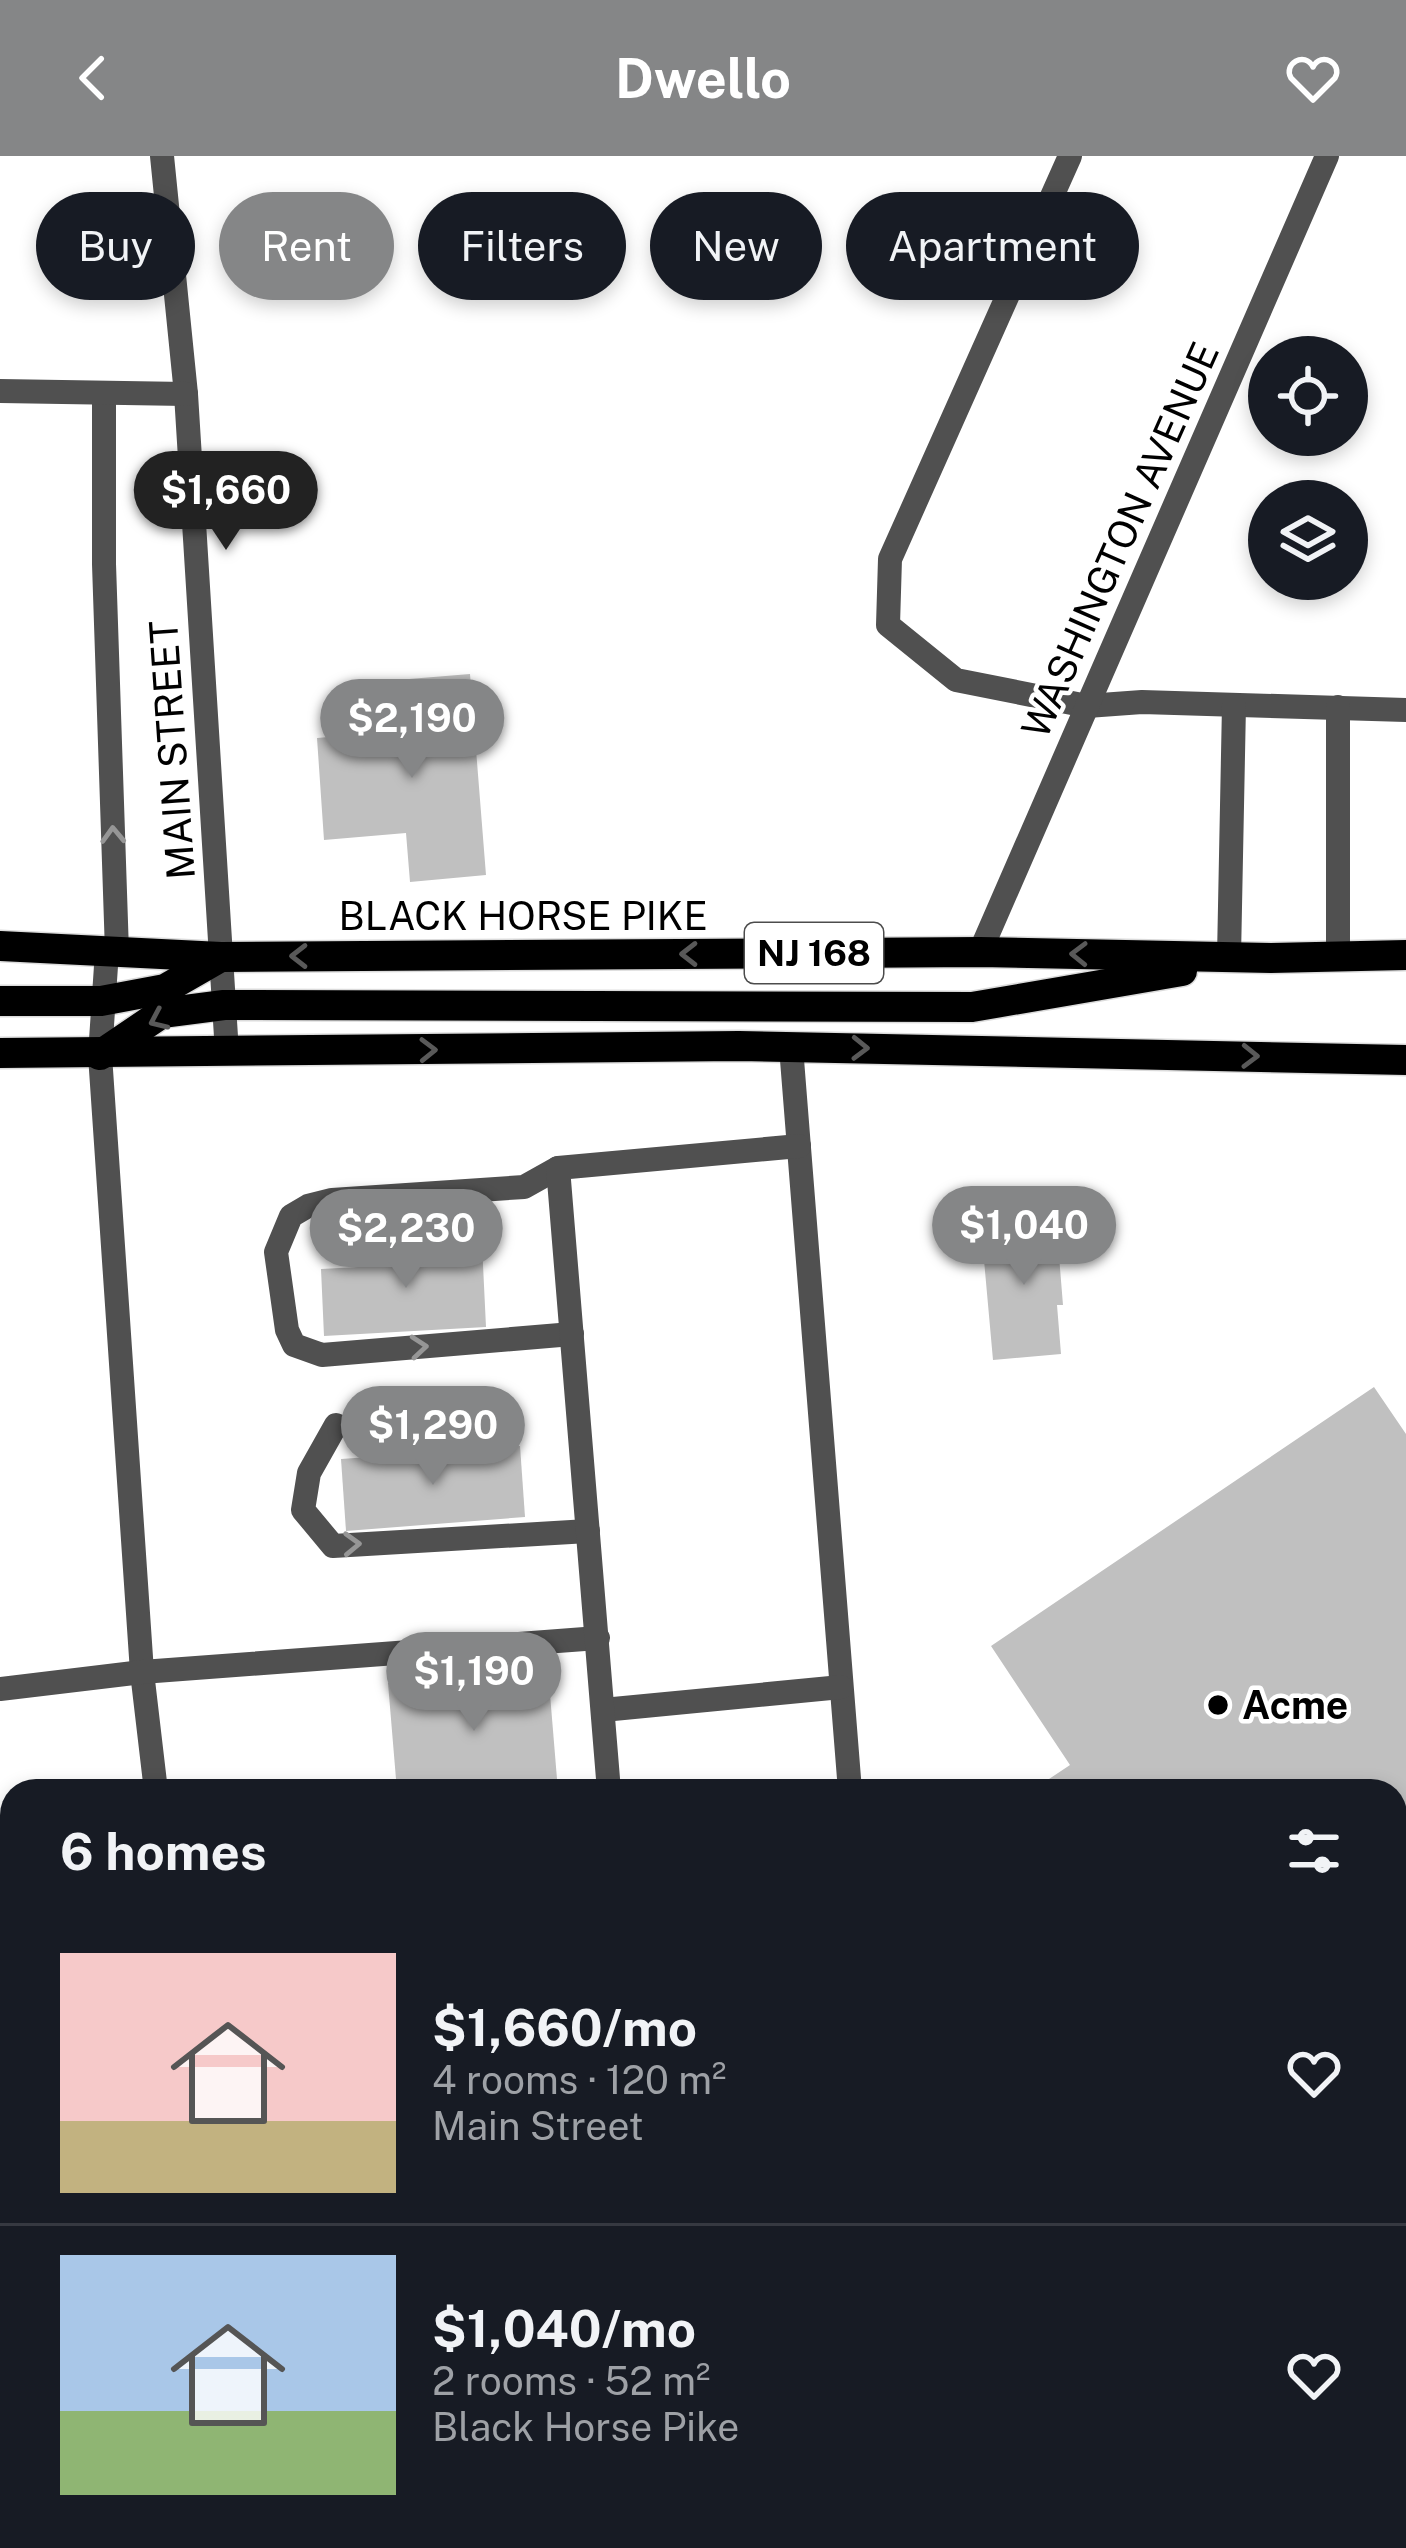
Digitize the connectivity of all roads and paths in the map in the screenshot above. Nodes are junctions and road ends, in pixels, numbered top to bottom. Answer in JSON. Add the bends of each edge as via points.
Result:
{"nodes":[{"id":1,"x":161,"y":156,"type":"edge"},
{"id":2,"x":1070,"y":156,"type":"edge"},
{"id":3,"x":1327,"y":156,"type":"edge"},
{"id":4,"x":0,"y":391,"type":"edge"},
{"id":5,"x":104,"y":393,"type":"junction"},
{"id":6,"x":186,"y":394,"type":"junction"},
{"id":7,"x":1234,"y":705,"type":"junction"},
{"id":8,"x":1087,"y":706,"type":"junction"},
{"id":9,"x":1338,"y":707,"type":"junction"},
{"id":10,"x":1406,"y":710,"type":"edge"},
{"id":11,"x":0,"y":946,"type":"edge"},
{"id":12,"x":112,"y":952,"type":"junction"},
{"id":13,"x":980,"y":952,"type":"junction"},
{"id":14,"x":1406,"y":955,"type":"edge"},
{"id":15,"x":221,"y":956,"type":"junction"},
{"id":16,"x":1228,"y":957,"type":"junction"},
{"id":17,"x":1338,"y":957,"type":"junction"},
{"id":18,"x":1270,"y":958,"type":"junction"},
{"id":19,"x":0,"y":1000,"type":"edge"},
{"id":20,"x":101,"y":1001,"type":"junction"},
{"id":21,"x":224,"y":1005,"type":"junction"},
{"id":22,"x":791,"y":1047,"type":"junction"},
{"id":23,"x":227,"y":1053,"type":"junction"},
{"id":24,"x":0,"y":1054,"type":"edge"},
{"id":25,"x":100,"y":1055,"type":"junction"},
{"id":26,"x":1406,"y":1060,"type":"edge"},
{"id":27,"x":800,"y":1146,"type":"junction"},
{"id":28,"x":558,"y":1168,"type":"junction"},
{"id":29,"x":572,"y":1334,"type":"junction"},
{"id":30,"x":336,"y":1425,"type":"dead end"},
{"id":31,"x":588,"y":1531,"type":"junction"},
{"id":32,"x":598,"y":1638,"type":"junction"},
{"id":33,"x":142,"y":1672,"type":"junction"},
{"id":34,"x":841,"y":1687,"type":"junction"},
{"id":35,"x":0,"y":1688,"type":"edge"},
{"id":36,"x":603,"y":1710,"type":"junction"},
{"id":37,"x":155,"y":1779,"type":"edge"},
{"id":38,"x":608,"y":1779,"type":"edge"},
{"id":39,"x":849,"y":1779,"type":"edge"}],
"edges":[{"from":1,"to":6,"type":"street","name":"MAIN STREET"},
{"from":2,"to":8,"type":"street","via":[[890,559],[887,626],[956,680]]},
{"from":3,"to":8,"type":"street","name":"WASHINGTON AVENUE"},
{"from":4,"to":5,"type":"street"},
{"from":5,"to":6,"type":"street"},
{"from":12,"to":5,"type":"street","one_way":true},
{"from":6,"to":15,"type":"street","name":"MAIN STREET"},
{"from":7,"to":8,"type":"street"},
{"from":7,"to":9,"type":"street"},
{"from":7,"to":16,"type":"street"},
{"from":8,"to":13,"type":"street","name":"WASHINGTON AVENUE"},
{"from":9,"to":10,"type":"street"},
{"from":9,"to":17,"type":"street"},
{"from":11,"to":12,"type":"main road","name":"BLACK HORSE PIKE","number":"NJ 168"},
{"from":12,"to":15,"type":"main road","name":"BLACK HORSE PIKE","number":"NJ 168"},
{"from":12,"to":20,"type":"street"},
{"from":13,"to":15,"type":"main road","name":"BLACK HORSE PIKE","number":"NJ 168","one_way":true},
{"from":16,"to":13,"type":"main road","name":"BLACK HORSE PIKE","number":"NJ 168","one_way":true},
{"from":14,"to":17,"type":"main road","name":"BLACK HORSE PIKE","number":"NJ 168"},
{"from":15,"to":20,"type":"main road","via":[[165,989]]},
{"from":15,"to":21,"type":"street","name":"MAIN STREET"},
{"from":16,"to":18,"type":"main road","name":"BLACK HORSE PIKE","number":"NJ 168"},
{"from":17,"to":18,"type":"main road","name":"BLACK HORSE PIKE","number":"NJ 168"},
{"from":18,"to":21,"type":"main road","via":[[972,1007]]},
{"from":19,"to":20,"type":"main road"},
{"from":20,"to":25,"type":"street"},
{"from":21,"to":23,"type":"street","name":"MAIN STREET"},
{"from":21,"to":25,"type":"main road","one_way":true,"via":[[162,1013]]},
{"from":23,"to":22,"type":"main road","one_way":true},
{"from":22,"to":26,"type":"main road","one_way":true},
{"from":22,"to":27,"type":"street"},
{"from":23,"to":25,"type":"main road"},
{"from":24,"to":25,"type":"main road"},
{"from":25,"to":33,"type":"street"},
{"from":27,"to":28,"type":"street"},
{"from":27,"to":34,"type":"street"},
{"from":28,"to":29,"type":"street"},
{"from":28,"to":29,"type":"street","one_way":true,"via":[[524,1187],[308,1206],[291,1216],[276,1252],[287,1330],[305,1351]]},
{"from":29,"to":31,"type":"street"},
{"from":30,"to":31,"type":"street","one_way":true,"via":[[303,1491],[303,1510],[333,1546]]},
{"from":31,"to":32,"type":"street"},
{"from":32,"to":33,"type":"street"},
{"from":32,"to":36,"type":"street"},
{"from":33,"to":35,"type":"street"},
{"from":33,"to":37,"type":"street"},
{"from":34,"to":36,"type":"street"},
{"from":34,"to":39,"type":"street"},
{"from":36,"to":38,"type":"street"}]}
